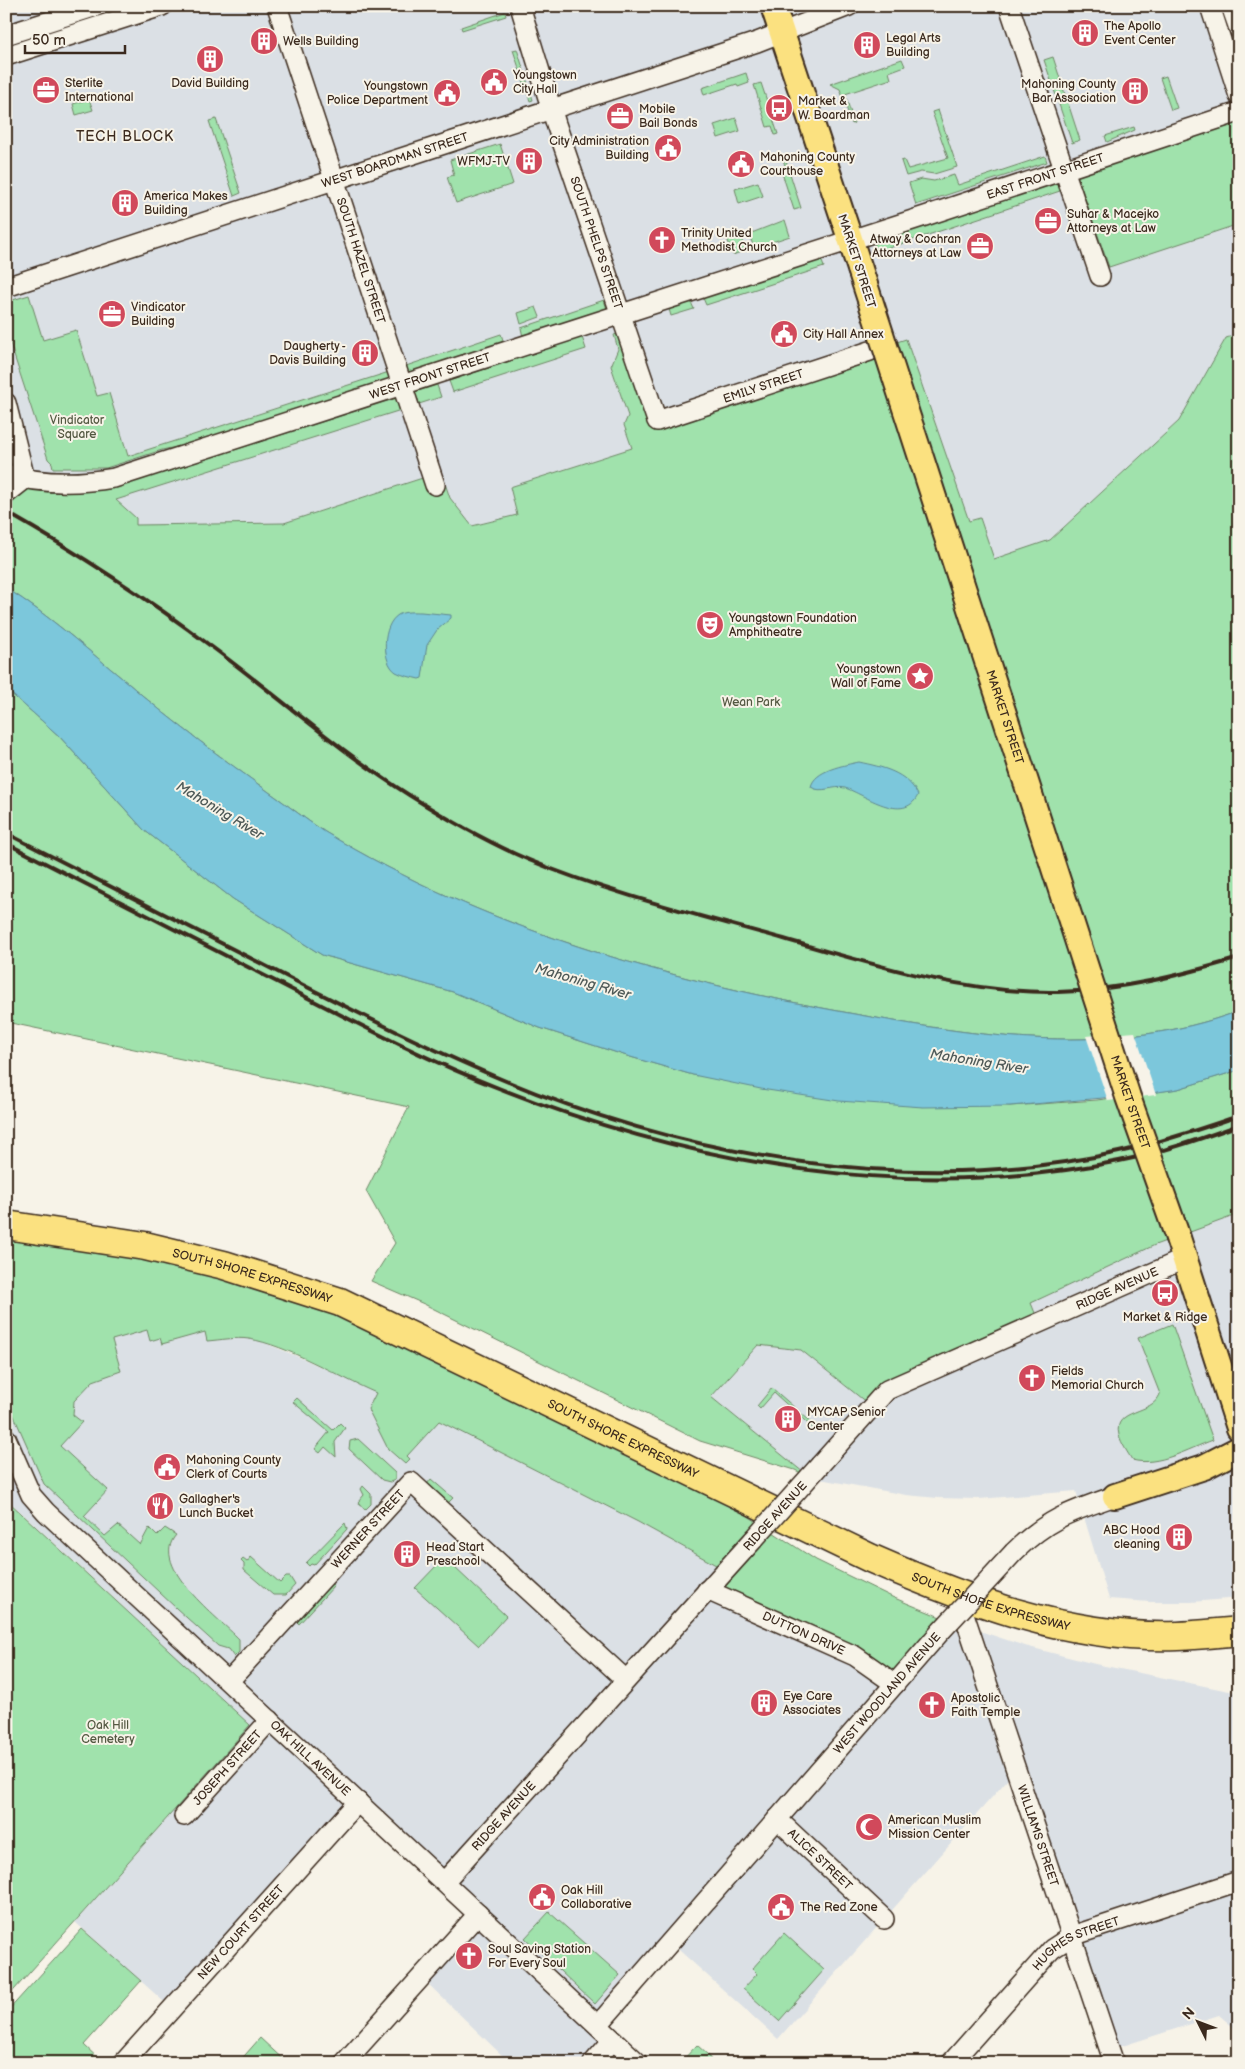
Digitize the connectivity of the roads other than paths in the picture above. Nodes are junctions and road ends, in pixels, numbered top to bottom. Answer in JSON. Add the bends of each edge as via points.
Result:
{"nodes":[{"id":1,"x":97,"y":6,"type":"edge"},
{"id":2,"x":162,"y":6,"type":"edge"},
{"id":3,"x":277,"y":6,"type":"edge"},
{"id":4,"x":520,"y":6,"type":"edge"},
{"id":5,"x":773,"y":6,"type":"edge"},
{"id":6,"x":849,"y":6,"type":"edge"},
{"id":7,"x":1009,"y":6,"type":"edge"},
{"id":8,"x":1210,"y":6,"type":"edge"},
{"id":9,"x":1235,"y":18,"type":"edge"},
{"id":10,"x":1216,"y":25,"type":"junction"},
{"id":11,"x":782,"y":31,"type":"junction"},
{"id":12,"x":6,"y":35,"type":"edge"},
{"id":13,"x":6,"y":56,"type":"edge"},
{"id":14,"x":1239,"y":96,"type":"edge"},
{"id":15,"x":551,"y":110,"type":"junction"},
{"id":16,"x":1239,"y":112,"type":"edge"},
{"id":17,"x":1064,"y":170,"type":"junction"},
{"id":18,"x":333,"y":181,"type":"junction"},
{"id":19,"x":850,"y":240,"type":"junction"},
{"id":20,"x":1100,"y":276,"type":"dead end"},
{"id":21,"x":6,"y":288,"type":"edge"},
{"id":22,"x":620,"y":314,"type":"junction"},
{"id":23,"x":870,"y":351,"type":"dead end"},
{"id":24,"x":402,"y":385,"type":"junction"},
{"id":25,"x":6,"y":403,"type":"edge"},
{"id":26,"x":657,"y":421,"type":"joint"},
{"id":27,"x":6,"y":474,"type":"edge"},
{"id":28,"x":25,"y":479,"type":"junction"},
{"id":29,"x":435,"y":485,"type":"dead end"},
{"id":30,"x":6,"y":494,"type":"edge"},
{"id":31,"x":6,"y":1225,"type":"edge"},
{"id":32,"x":1181,"y":1248,"type":"junction"},
{"id":33,"x":1239,"y":1428,"type":"edge"},
{"id":34,"x":6,"y":1438,"type":"edge"},
{"id":35,"x":1239,"y":1449,"type":"edge"},
{"id":36,"x":1114,"y":1496,"type":"joint"},
{"id":37,"x":708,"y":1590,"type":"junction"},
{"id":38,"x":962,"y":1608,"type":"junction"},
{"id":39,"x":1239,"y":1631,"type":"edge"},
{"id":40,"x":626,"y":1680,"type":"junction"},
{"id":41,"x":229,"y":1681,"type":"junction"},
{"id":42,"x":895,"y":1684,"type":"junction"},
{"id":43,"x":270,"y":1720,"type":"junction"},
{"id":44,"x":358,"y":1802,"type":"junction"},
{"id":45,"x":184,"y":1816,"type":"dead end"},
{"id":46,"x":777,"y":1819,"type":"junction"},
{"id":47,"x":444,"y":1882,"type":"junction"},
{"id":48,"x":1239,"y":1882,"type":"edge"},
{"id":49,"x":478,"y":1914,"type":"junction"},
{"id":50,"x":884,"y":1919,"type":"dead end"},
{"id":51,"x":1072,"y":1936,"type":"junction"},
{"id":52,"x":598,"y":2025,"type":"junction"},
{"id":53,"x":612,"y":2040,"type":"junction"},
{"id":54,"x":124,"y":2063,"type":"edge"},
{"id":55,"x":344,"y":2063,"type":"edge"},
{"id":56,"x":593,"y":2063,"type":"edge"},
{"id":57,"x":638,"y":2063,"type":"edge"},
{"id":58,"x":951,"y":2063,"type":"edge"},
{"id":59,"x":1114,"y":2063,"type":"edge"}],
"edges":[{"from":1,"to":12,"type":"street"},
{"from":2,"to":13,"type":"street"},
{"from":3,"to":18,"type":"street","name":"SOUTH HAZEL STREET"},
{"from":4,"to":15,"type":"street","name":"SOUTH PHELPS STREET","via":[[548,91]]},
{"from":5,"to":11,"type":"main road","name":"MARKET STREET"},
{"from":6,"to":11,"type":"street","name":"WEST BOARDMAN STREET"},
{"from":7,"to":17,"type":"street"},
{"from":8,"to":10,"type":"street"},
{"from":9,"to":10,"type":"street"},
{"from":10,"to":14,"type":"street"},
{"from":11,"to":15,"type":"street","name":"WEST BOARDMAN STREET"},
{"from":11,"to":19,"type":"main road","name":"MARKET STREET"},
{"from":15,"to":18,"type":"street","name":"WEST BOARDMAN STREET"},
{"from":15,"to":22,"type":"street","name":"SOUTH PHELPS STREET"},
{"from":16,"to":17,"type":"street","name":"EAST FRONT STREET"},
{"from":17,"to":19,"type":"street","name":"EAST FRONT STREET"},
{"from":17,"to":20,"type":"street"},
{"from":18,"to":21,"type":"street","name":"WEST BOARDMAN STREET"},
{"from":18,"to":24,"type":"street","name":"SOUTH HAZEL STREET"},
{"from":19,"to":22,"type":"street","name":"WEST FRONT STREET"},
{"from":19,"to":32,"type":"main road","name":"MARKET STREET","bridge":true,"via":[[1122,1078]]},
{"from":22,"to":24,"type":"street","name":"WEST FRONT STREET"},
{"from":22,"to":26,"type":"street","name":"SOUTH PHELPS STREET"},
{"from":23,"to":26,"type":"street","name":"EMILY STREET"},
{"from":24,"to":28,"type":"street","name":"WEST FRONT STREET","via":[[114,478],[95,481]]},
{"from":24,"to":29,"type":"street","name":"SOUTH HAZEL STREET"},
{"from":25,"to":28,"type":"street"},
{"from":27,"to":28,"type":"street","name":"WEST FRONT STREET"},
{"from":28,"to":30,"type":"street"},
{"from":31,"to":39,"type":"highway","name":"SOUTH SHORE EXPRESSWAY","via":[[154,1248],[233,1267],[340,1302],[870,1558],[923,1581],[1038,1620],[1130,1634],[1177,1636]]},
{"from":32,"to":33,"type":"main road","name":"MARKET STREET"},
{"from":32,"to":37,"type":"street","name":"RIDGE AVENUE","bridge":true,"via":[[887,1390]]},
{"from":34,"to":41,"type":"street","name":"OAK HILL AVENUE","via":[[31,1495],[46,1512]]},
{"from":35,"to":36,"type":"main road","name":"WEST WOODLAND AVENUE","via":[[1204,1467]]},
{"from":36,"to":38,"type":"street","name":"WEST WOODLAND AVENUE","bridge":true,"via":[[1046,1524],[1014,1552]]},
{"from":37,"to":40,"type":"street","name":"RIDGE AVENUE"},
{"from":37,"to":42,"type":"street","name":"DUTTON DRIVE","via":[[855,1656]]},
{"from":38,"to":42,"type":"street","name":"WEST WOODLAND AVENUE","bridge":true},
{"from":38,"to":51,"type":"street","name":"WILLIAMS STREET"},
{"from":40,"to":41,"type":"street","name":"WERNER STREET","via":[[411,1482]]},
{"from":40,"to":47,"type":"street","name":"RIDGE AVENUE"},
{"from":41,"to":43,"type":"street","name":"OAK HILL AVENUE"},
{"from":42,"to":46,"type":"street","name":"WEST WOODLAND AVENUE"},
{"from":43,"to":44,"type":"street","name":"OAK HILL AVENUE"},
{"from":43,"to":45,"type":"street","name":"JOSEPH STREET"},
{"from":44,"to":47,"type":"street","name":"OAK HILL AVENUE"},
{"from":44,"to":54,"type":"street","name":"NEW COURT STREET"},
{"from":46,"to":50,"type":"street","name":"ALICE STREET"},
{"from":46,"to":52,"type":"street","name":"WEST WOODLAND AVENUE"},
{"from":47,"to":49,"type":"street","name":"OAK HILL AVENUE"},
{"from":48,"to":51,"type":"street","name":"HUGHES STREET"},
{"from":49,"to":52,"type":"street","name":"OAK HILL AVENUE"},
{"from":49,"to":55,"type":"street"},
{"from":51,"to":58,"type":"street","name":"HUGHES STREET","via":[[1052,1949]]},
{"from":51,"to":59,"type":"street","name":"WILLIAMS STREET"},
{"from":52,"to":53,"type":"street","name":"OAK HILL AVENUE"},
{"from":53,"to":56,"type":"street"},
{"from":53,"to":57,"type":"street","name":"OAK HILL AVENUE"}]}
